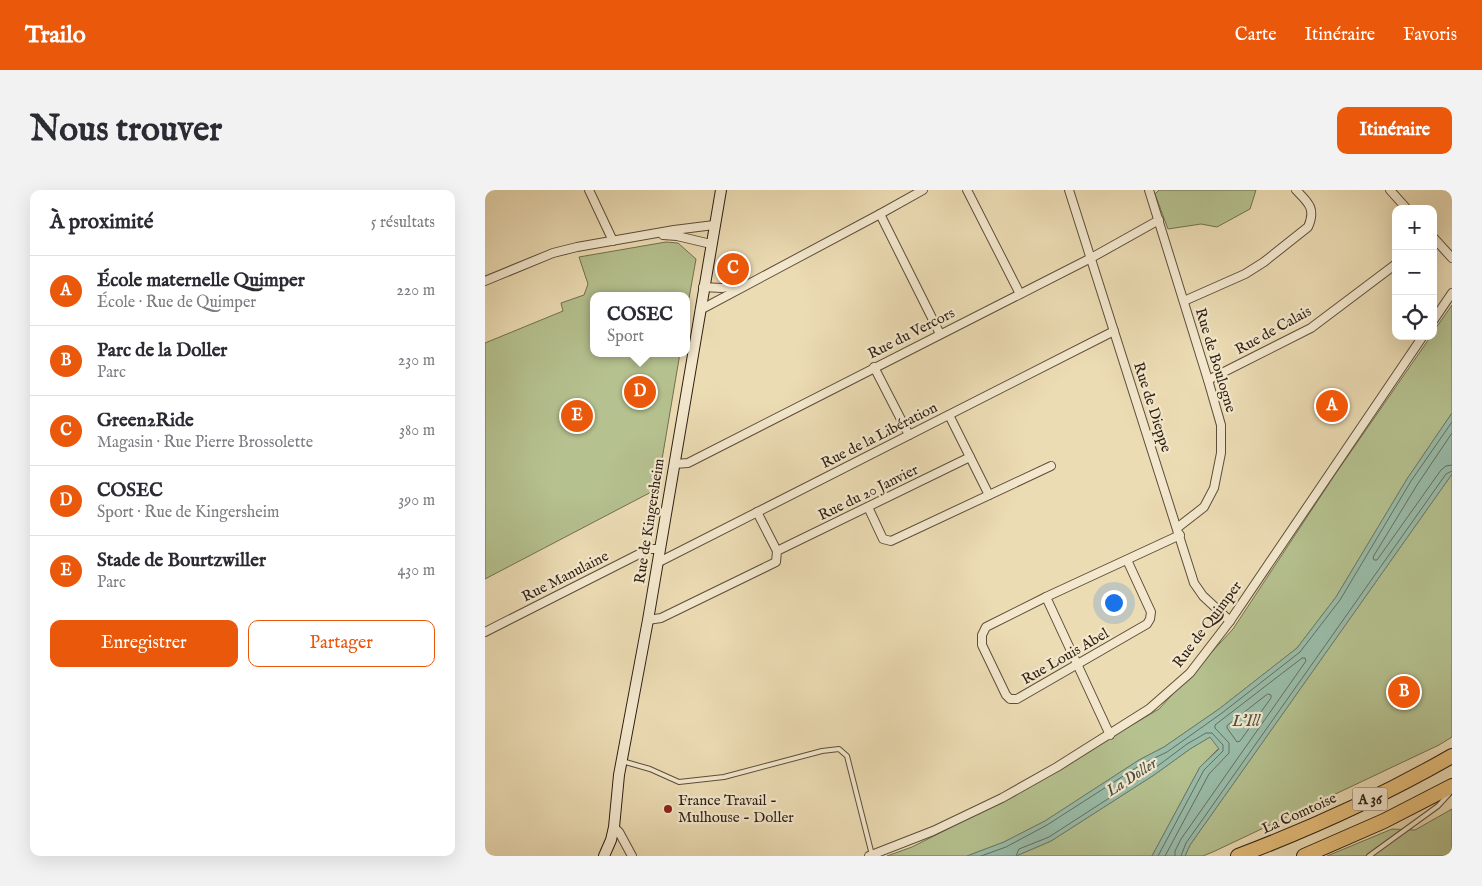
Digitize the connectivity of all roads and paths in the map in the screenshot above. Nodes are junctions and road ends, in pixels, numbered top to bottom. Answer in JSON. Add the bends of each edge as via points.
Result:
{"nodes":[{"id":1,"x":589,"y":190,"type":"edge"},
{"id":2,"x":721,"y":190,"type":"edge"},
{"id":3,"x":923,"y":190,"type":"edge"},
{"id":4,"x":967,"y":190,"type":"edge"},
{"id":5,"x":1069,"y":190,"type":"edge"},
{"id":6,"x":1149,"y":190,"type":"edge"},
{"id":7,"x":1296,"y":190,"type":"edge"},
{"id":8,"x":1390,"y":190,"type":"edge"},
{"id":9,"x":1403,"y":205,"type":"edge"},
{"id":10,"x":881,"y":214,"type":"junction"},
{"id":11,"x":1159,"y":220,"type":"junction"},
{"id":12,"x":714,"y":225,"type":"junction"},
{"id":13,"x":653,"y":235,"type":"junction"},
{"id":14,"x":613,"y":241,"type":"junction"},
{"id":15,"x":1437,"y":241,"type":"edge"},
{"id":16,"x":711,"y":244,"type":"junction"},
{"id":17,"x":1091,"y":258,"type":"junction"},
{"id":18,"x":1452,"y":258,"type":"edge"},
{"id":19,"x":1392,"y":267,"type":"edge"},
{"id":20,"x":758,"y":279,"type":"junction"},
{"id":21,"x":485,"y":281,"type":"edge"},
{"id":22,"x":703,"y":287,"type":"junction"},
{"id":23,"x":1452,"y":293,"type":"edge"},
{"id":24,"x":1020,"y":294,"type":"junction"},
{"id":25,"x":1183,"y":301,"type":"junction"},
{"id":26,"x":700,"y":310,"type":"junction"},
{"id":27,"x":1437,"y":315,"type":"edge"},
{"id":28,"x":1114,"y":331,"type":"junction"},
{"id":29,"x":940,"y":334,"type":"junction"},
{"id":30,"x":1420,"y":340,"type":"edge"},
{"id":31,"x":874,"y":367,"type":"junction"},
{"id":32,"x":1209,"y":380,"type":"junction"},
{"id":33,"x":949,"y":415,"type":"junction"},
{"id":34,"x":909,"y":435,"type":"junction"},
{"id":35,"x":970,"y":457,"type":"junction"},
{"id":36,"x":674,"y":464,"type":"junction"},
{"id":37,"x":1051,"y":466,"type":"dead end"},
{"id":38,"x":989,"y":495,"type":"junction"},
{"id":39,"x":868,"y":507,"type":"junction"},
{"id":40,"x":757,"y":512,"type":"junction"},
{"id":41,"x":1179,"y":532,"type":"junction"},
{"id":42,"x":659,"y":549,"type":"junction"},
{"id":43,"x":777,"y":551,"type":"junction"},
{"id":44,"x":1127,"y":560,"type":"junction"},
{"id":45,"x":657,"y":563,"type":"junction"},
{"id":46,"x":1046,"y":597,"type":"junction"},
{"id":47,"x":648,"y":620,"type":"junction"},
{"id":48,"x":1230,"y":621,"type":"junction"},
{"id":49,"x":485,"y":632,"type":"edge"},
{"id":50,"x":1078,"y":665,"type":"junction"},
{"id":51,"x":1110,"y":734,"type":"junction"},
{"id":52,"x":1452,"y":756,"type":"edge"},
{"id":53,"x":622,"y":761,"type":"junction"},
{"id":54,"x":1452,"y":786,"type":"edge"},
{"id":55,"x":1452,"y":790,"type":"edge"},
{"id":56,"x":614,"y":827,"type":"junction"},
{"id":57,"x":607,"y":855,"type":"edge"},
{"id":58,"x":632,"y":856,"type":"edge"},
{"id":59,"x":871,"y":856,"type":"edge"},
{"id":60,"x":1238,"y":856,"type":"edge"},
{"id":61,"x":1304,"y":856,"type":"edge"},
{"id":62,"x":1369,"y":856,"type":"edge"}],
"edges":[{"from":1,"to":14,"type":"street"},
{"from":2,"to":12,"type":"main road","name":"Rue de Kingersheim"},
{"from":3,"to":10,"type":"street"},
{"from":4,"to":24,"type":"street"},
{"from":5,"to":17,"type":"street","name":"Rue de Dieppe"},
{"from":6,"to":11,"type":"street","name":"Rue de Boulogne"},
{"from":7,"to":25,"type":"street","via":[[1312,211],[1308,227],[1245,274]]},
{"from":8,"to":9,"type":"street"},
{"from":10,"to":20,"type":"street"},
{"from":10,"to":29,"type":"street"},
{"from":11,"to":17,"type":"street","name":"Rue du Vercors"},
{"from":11,"to":25,"type":"street","name":"Rue de Boulogne"},
{"from":12,"to":13,"type":"street"},
{"from":12,"to":16,"type":"main road","name":"Rue de Kingersheim"},
{"from":13,"to":14,"type":"street"},
{"from":13,"to":16,"type":"street","via":[[677,236]]},
{"from":14,"to":21,"type":"street","via":[[553,254]]},
{"from":15,"to":18,"type":"street"},
{"from":16,"to":22,"type":"main road","name":"Rue de Kingersheim"},
{"from":17,"to":24,"type":"street","name":"Rue du Vercors"},
{"from":17,"to":28,"type":"street","name":"Rue de Dieppe"},
{"from":19,"to":32,"type":"street","name":"Rue de Calais","via":[[1311,328]]},
{"from":20,"to":22,"type":"street","via":[[734,286]]},
{"from":20,"to":26,"type":"street"},
{"from":22,"to":26,"type":"main road","name":"Rue de Kingersheim"},
{"from":23,"to":27,"type":"street"},
{"from":24,"to":29,"type":"street","name":"Rue du Vercors"},
{"from":25,"to":32,"type":"street","name":"Rue de Boulogne"},
{"from":26,"to":36,"type":"main road","name":"Rue de Kingersheim"},
{"from":28,"to":33,"type":"street","name":"Rue de la Libération"},
{"from":28,"to":41,"type":"street","name":"Rue de Dieppe"},
{"from":29,"to":31,"type":"street","name":"Rue du Vercors"},
{"from":30,"to":48,"type":"street","name":"Rue de Quimper"},
{"from":31,"to":34,"type":"street"},
{"from":31,"to":36,"type":"street","name":"Rue du Vercors","via":[[688,463]]},
{"from":32,"to":41,"type":"street","name":"Rue de Boulogne","via":[[1221,425],[1219,469],[1204,507]]},
{"from":33,"to":34,"type":"street","name":"Rue de la Libération"},
{"from":33,"to":35,"type":"street"},
{"from":34,"to":40,"type":"street","name":"Rue de la Libération"},
{"from":35,"to":38,"type":"street"},
{"from":35,"to":39,"type":"street","name":"Rue du 20 Janvier"},
{"from":36,"to":42,"type":"main road","name":"Rue de Kingersheim"},
{"from":37,"to":38,"type":"street"},
{"from":38,"to":39,"type":"street","via":[[891,541],[883,539]]},
{"from":39,"to":43,"type":"street","name":"Rue du 20 Janvier"},
{"from":40,"to":43,"type":"street"},
{"from":40,"to":45,"type":"street","name":"Rue de la Libération"},
{"from":41,"to":44,"type":"street","name":"Rue de Boulogne"},
{"from":41,"to":48,"type":"street","name":"Rue de Dieppe","via":[[1196,588]]},
{"from":42,"to":45,"type":"main road","name":"Rue de Kingersheim"},
{"from":42,"to":49,"type":"street","name":"Rue Manulaine","via":[[649,549]]},
{"from":43,"to":47,"type":"street","via":[[777,562],[661,618]]},
{"from":44,"to":46,"type":"street","name":"Rue de Boulogne"},
{"from":44,"to":50,"type":"street","name":"Rue Louis Abel","via":[[1151,612],[1151,620]]},
{"from":45,"to":47,"type":"main road","name":"Rue de Kingersheim"},
{"from":46,"to":50,"type":"street"},
{"from":46,"to":50,"type":"street","name":"Rue Louis Abel","via":[[986,627],[982,645],[1010,699],[1017,699]]},
{"from":47,"to":53,"type":"main road","name":"Rue de Kingersheim"},
{"from":48,"to":51,"type":"street","name":"Rue de Quimper","via":[[1189,673],[1149,709]]},
{"from":50,"to":51,"type":"street"},
{"from":51,"to":59,"type":"street","name":"Rue de Quimper","via":[[1003,798]]},
{"from":52,"to":60,"type":"highway","name":"La Comtoise","number":"A 36","via":[[1376,796],[1286,838]]},
{"from":53,"to":56,"type":"main road","name":"Rue de Kingersheim"},
{"from":53,"to":59,"type":"lane","via":[[679,782],[724,777],[839,749],[847,756]]},
{"from":54,"to":61,"type":"highway","number":"A 36","via":[[1384,821]]},
{"from":55,"to":62,"type":"lane","via":[[1437,806]]},
{"from":56,"to":57,"type":"main road","name":"Rue de Kingersheim"},
{"from":56,"to":58,"type":"street"}]}
